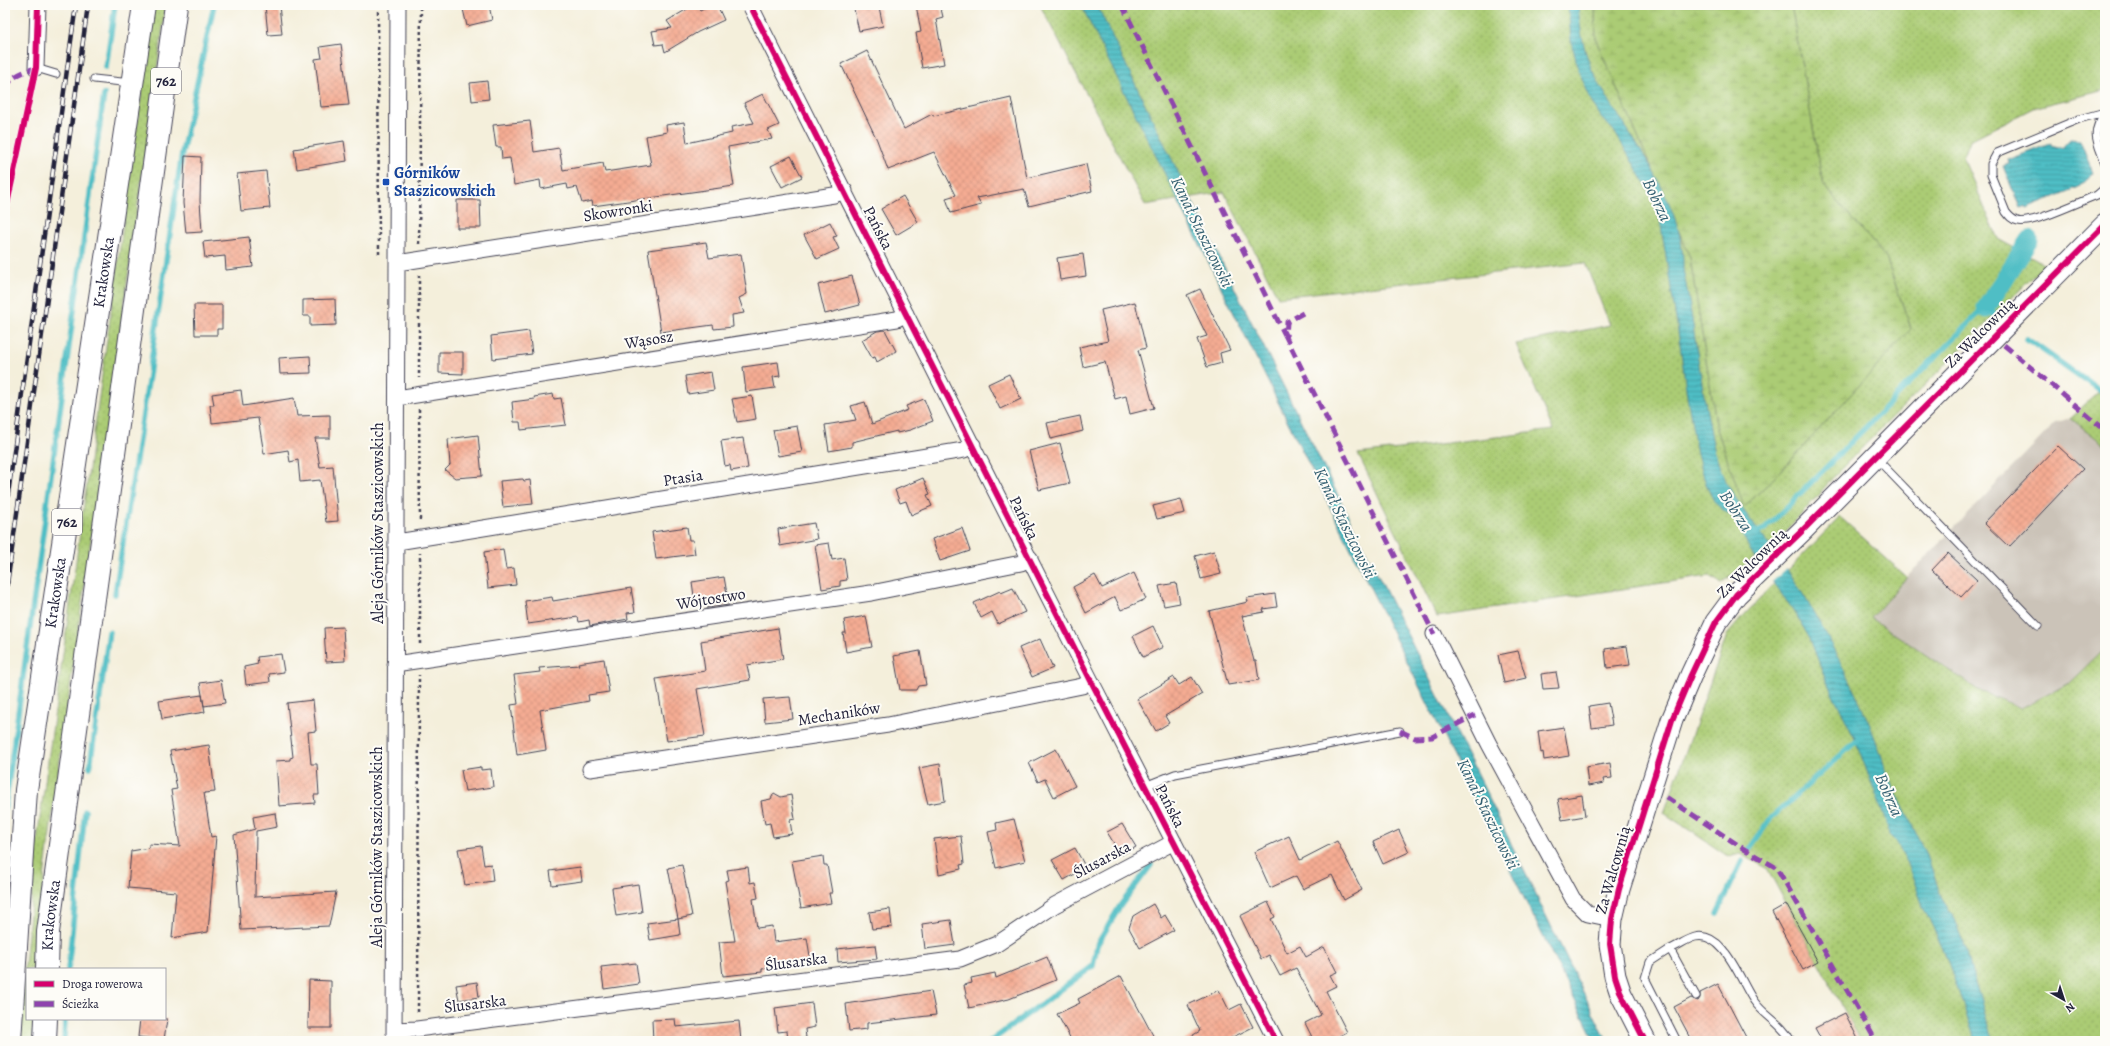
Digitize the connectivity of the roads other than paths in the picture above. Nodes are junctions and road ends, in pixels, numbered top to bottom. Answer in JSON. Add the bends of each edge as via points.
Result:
{"nodes":[{"id":1,"x":38,"y":5,"type":"edge"},
{"id":2,"x":144,"y":5,"type":"edge"},
{"id":3,"x":176,"y":5,"type":"edge"},
{"id":4,"x":398,"y":5,"type":"edge"},
{"id":5,"x":750,"y":5,"type":"edge"},
{"id":6,"x":36,"y":68,"type":"joint"},
{"id":7,"x":56,"y":74,"type":"dead end"},
{"id":8,"x":94,"y":79,"type":"dead end"},
{"id":9,"x":133,"y":84,"type":"junction"},
{"id":10,"x":2105,"y":112,"type":"edge"},
{"id":11,"x":2105,"y":163,"type":"edge"},
{"id":12,"x":2105,"y":188,"type":"edge"},
{"id":13,"x":845,"y":191,"type":"junction"},
{"id":14,"x":2105,"y":225,"type":"edge"},
{"id":15,"x":397,"y":263,"type":"junction"},
{"id":16,"x":906,"y":314,"type":"junction"},
{"id":17,"x":397,"y":398,"type":"junction"},
{"id":18,"x":973,"y":445,"type":"junction"},
{"id":19,"x":1875,"y":458,"type":"junction"},
{"id":20,"x":397,"y":542,"type":"junction"},
{"id":21,"x":1030,"y":558,"type":"junction"},
{"id":22,"x":2038,"y":626,"type":"dead end"},
{"id":23,"x":1434,"y":634,"type":"dead end"},
{"id":24,"x":396,"y":664,"type":"junction"},
{"id":25,"x":1091,"y":681,"type":"junction"},
{"id":26,"x":1400,"y":731,"type":"dead end"},
{"id":27,"x":590,"y":769,"type":"dead end"},
{"id":28,"x":1145,"y":786,"type":"junction"},
{"id":29,"x":1174,"y":842,"type":"junction"},
{"id":30,"x":1612,"y":919,"type":"junction"},
{"id":31,"x":1670,"y":950,"type":"junction"},
{"id":32,"x":47,"y":968,"type":"edge"},
{"id":33,"x":1696,"y":996,"type":"dead end"},
{"id":34,"x":46,"y":1020,"type":"edge"},
{"id":35,"x":394,"y":1035,"type":"edge"},
{"id":36,"x":10,"y":1041,"type":"edge"},
{"id":37,"x":45,"y":1041,"type":"edge"},
{"id":38,"x":1276,"y":1041,"type":"edge"},
{"id":39,"x":1645,"y":1041,"type":"edge"},
{"id":40,"x":1676,"y":1041,"type":"edge"},
{"id":41,"x":1791,"y":1041,"type":"edge"}],
"edges":[{"from":1,"to":6,"type":"street"},
{"from":2,"to":9,"type":"main road","name":"Krakowska","number":"762"},
{"from":3,"to":32,"type":"main road","name":"Krakowska","number":"762","via":[[48,932]]},
{"from":4,"to":15,"type":"street","name":"Aleja Górników Staszicowskich"},
{"from":5,"to":13,"type":"street","name":"Pańska"},
{"from":6,"to":7,"type":"lane"},
{"from":8,"to":9,"type":"lane"},
{"from":9,"to":36,"type":"main road","name":"Krakowska","number":"762","via":[[26,790]]},
{"from":10,"to":11,"type":"lane","via":[[2097,123],[2095,135]]},
{"from":10,"to":12,"type":"lane","via":[[2079,119],[2004,149],[1993,158],[1991,170],[2006,212],[2018,222],[2035,220],[2097,195]]},
{"from":13,"to":15,"type":"street","name":"Skowronki","via":[[834,195]]},
{"from":13,"to":16,"type":"street","name":"Pańska"},
{"from":14,"to":19,"type":"main road","name":"Za Walcownią"},
{"from":15,"to":17,"type":"street","name":"Aleja Górników Staszicowskich"},
{"from":16,"to":17,"type":"street","name":"Wąsosz","via":[[889,320]]},
{"from":16,"to":18,"type":"street","name":"Pańska"},
{"from":17,"to":20,"type":"street","name":"Aleja Górników Staszicowskich"},
{"from":18,"to":20,"type":"street","name":"Ptasia","via":[[964,450]]},
{"from":18,"to":21,"type":"street","name":"Pańska"},
{"from":19,"to":22,"type":"lane"},
{"from":19,"to":30,"type":"main road","name":"Za Walcownią","via":[[1736,595],[1716,622],[1676,710],[1658,760]]},
{"from":20,"to":24,"type":"street","name":"Aleja Górników Staszicowskich"},
{"from":21,"to":24,"type":"street","name":"Wójtostwo","via":[[1021,563],[871,593]]},
{"from":21,"to":25,"type":"street","name":"Pańska"},
{"from":23,"to":30,"type":"street","name":"Za Walcownią","via":[[1492,749],[1573,899],[1588,914]]},
{"from":24,"to":35,"type":"street","name":"Aleja Górników Staszicowskich"},
{"from":25,"to":27,"type":"street","name":"Mechaników","via":[[1082,686],[888,725]]},
{"from":25,"to":28,"type":"street","name":"Pańska"},
{"from":26,"to":28,"type":"lane","via":[[1175,774]]},
{"from":28,"to":29,"type":"street","name":"Pańska"},
{"from":29,"to":35,"type":"street","name":"Ślusarska","via":[[1055,905],[997,944],[960,959],[418,1029]]},
{"from":29,"to":38,"type":"street","name":"Pańska"},
{"from":30,"to":39,"type":"main road","name":"Za Walcownią","via":[[1611,957],[1615,976],[1621,994]]},
{"from":31,"to":33,"type":"lane"},
{"from":31,"to":40,"type":"lane","via":[[1650,962],[1645,978]]},
{"from":31,"to":41,"type":"lane","via":[[1695,937],[1705,936],[1713,940],[1730,959],[1754,1002],[1788,1034]]},
{"from":34,"to":37,"type":"main road"}]}
